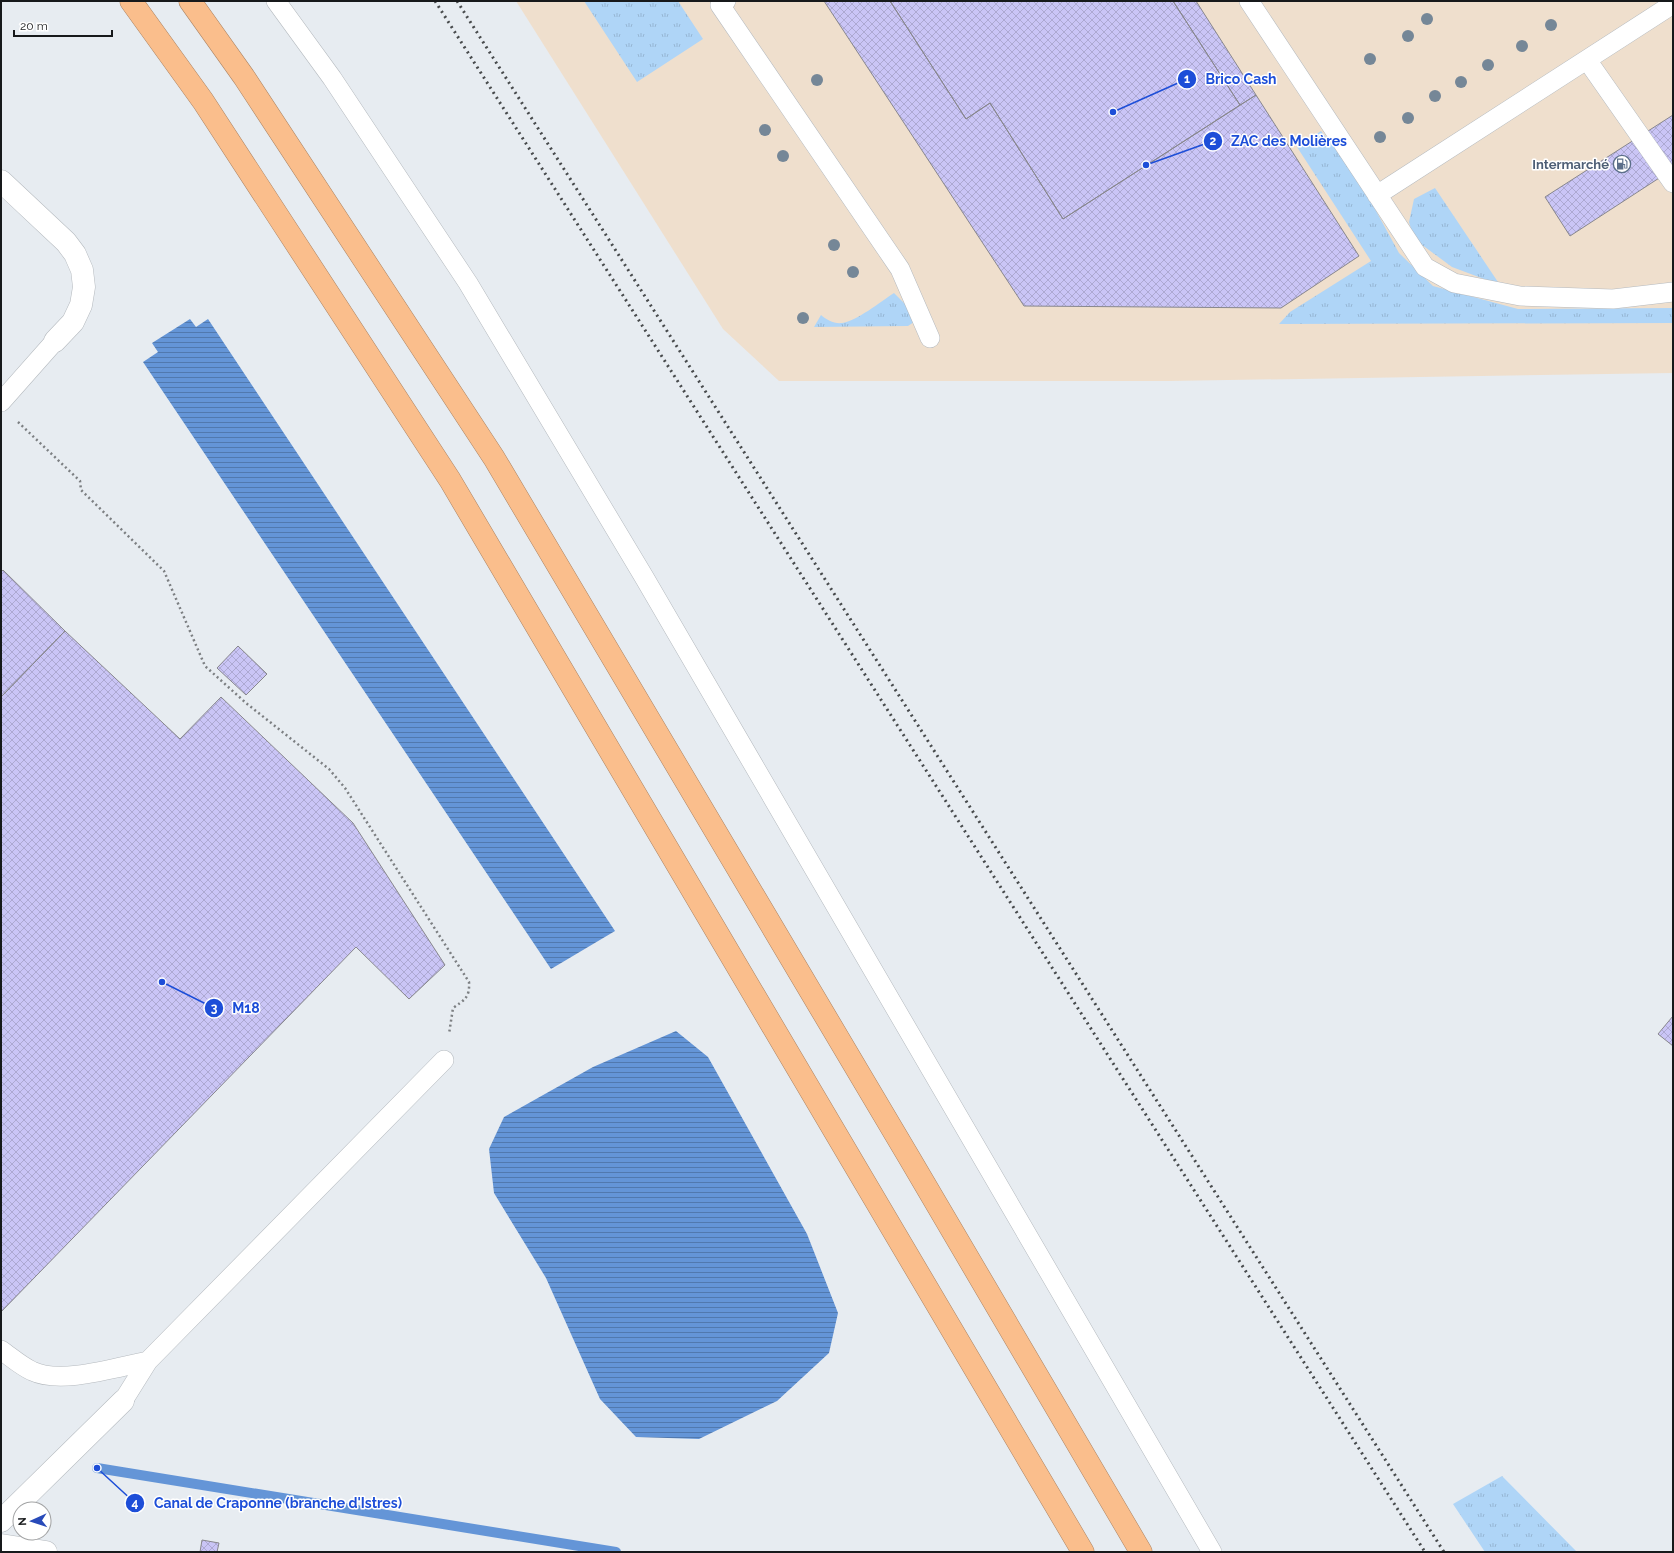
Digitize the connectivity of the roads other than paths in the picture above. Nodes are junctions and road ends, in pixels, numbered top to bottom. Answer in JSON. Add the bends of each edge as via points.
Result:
{"nodes":[{"id":1,"x":131,"y":1,"type":"edge"},
{"id":2,"x":190,"y":1,"type":"edge"},
{"id":3,"x":276,"y":1,"type":"edge"},
{"id":4,"x":726,"y":1,"type":"edge"},
{"id":5,"x":1249,"y":1,"type":"edge"},
{"id":6,"x":1673,"y":4,"type":"edge"},
{"id":7,"x":1587,"y":60,"type":"junction"},
{"id":8,"x":1,"y":181,"type":"edge"},
{"id":9,"x":1673,"y":183,"type":"edge"},
{"id":10,"x":1377,"y":195,"type":"junction"},
{"id":11,"x":1673,"y":292,"type":"edge"},
{"id":12,"x":930,"y":338,"type":"dead end"},
{"id":13,"x":55,"y":341,"type":"joint"},
{"id":14,"x":1,"y":402,"type":"edge"},
{"id":15,"x":444,"y":1060,"type":"road end"},
{"id":16,"x":1,"y":1350,"type":"edge"},
{"id":17,"x":148,"y":1361,"type":"junction"},
{"id":18,"x":123,"y":1401,"type":"joint"},
{"id":19,"x":1,"y":1521,"type":"edge"},
{"id":20,"x":1,"y":1545,"type":"edge"},
{"id":21,"x":46,"y":1552,"type":"edge"},
{"id":22,"x":1083,"y":1552,"type":"edge"},
{"id":23,"x":1140,"y":1552,"type":"edge"},
{"id":24,"x":1212,"y":1552,"type":"edge"}],
"edges":[{"from":1,"to":22,"type":"highway","via":[[203,101],[450,480]]},
{"from":2,"to":23,"type":"highway","via":[[244,77],[494,458]]},
{"from":3,"to":24,"type":"lane","via":[[332,78],[468,283],[644,576]]},
{"from":4,"to":12,"type":"lane","via":[[720,5],[900,269]]},
{"from":5,"to":10,"type":"lane"},
{"from":6,"to":7,"type":"lane"},
{"from":7,"to":9,"type":"lane"},
{"from":7,"to":10,"type":"lane"},
{"from":8,"to":13,"type":"street","via":[[66,242],[82,270],[84,287],[81,305],[73,322]]},
{"from":10,"to":11,"type":"lane","via":[[1425,267],[1454,283],[1520,296],[1613,299]]},
{"from":13,"to":14,"type":"lane"},
{"from":15,"to":17,"type":"lane"},
{"from":16,"to":17,"type":"lane","via":[[33,1371],[58,1376],[80,1375]]},
{"from":17,"to":18,"type":"lane"},
{"from":18,"to":19,"type":"street"},
{"from":20,"to":21,"type":"street"}]}
